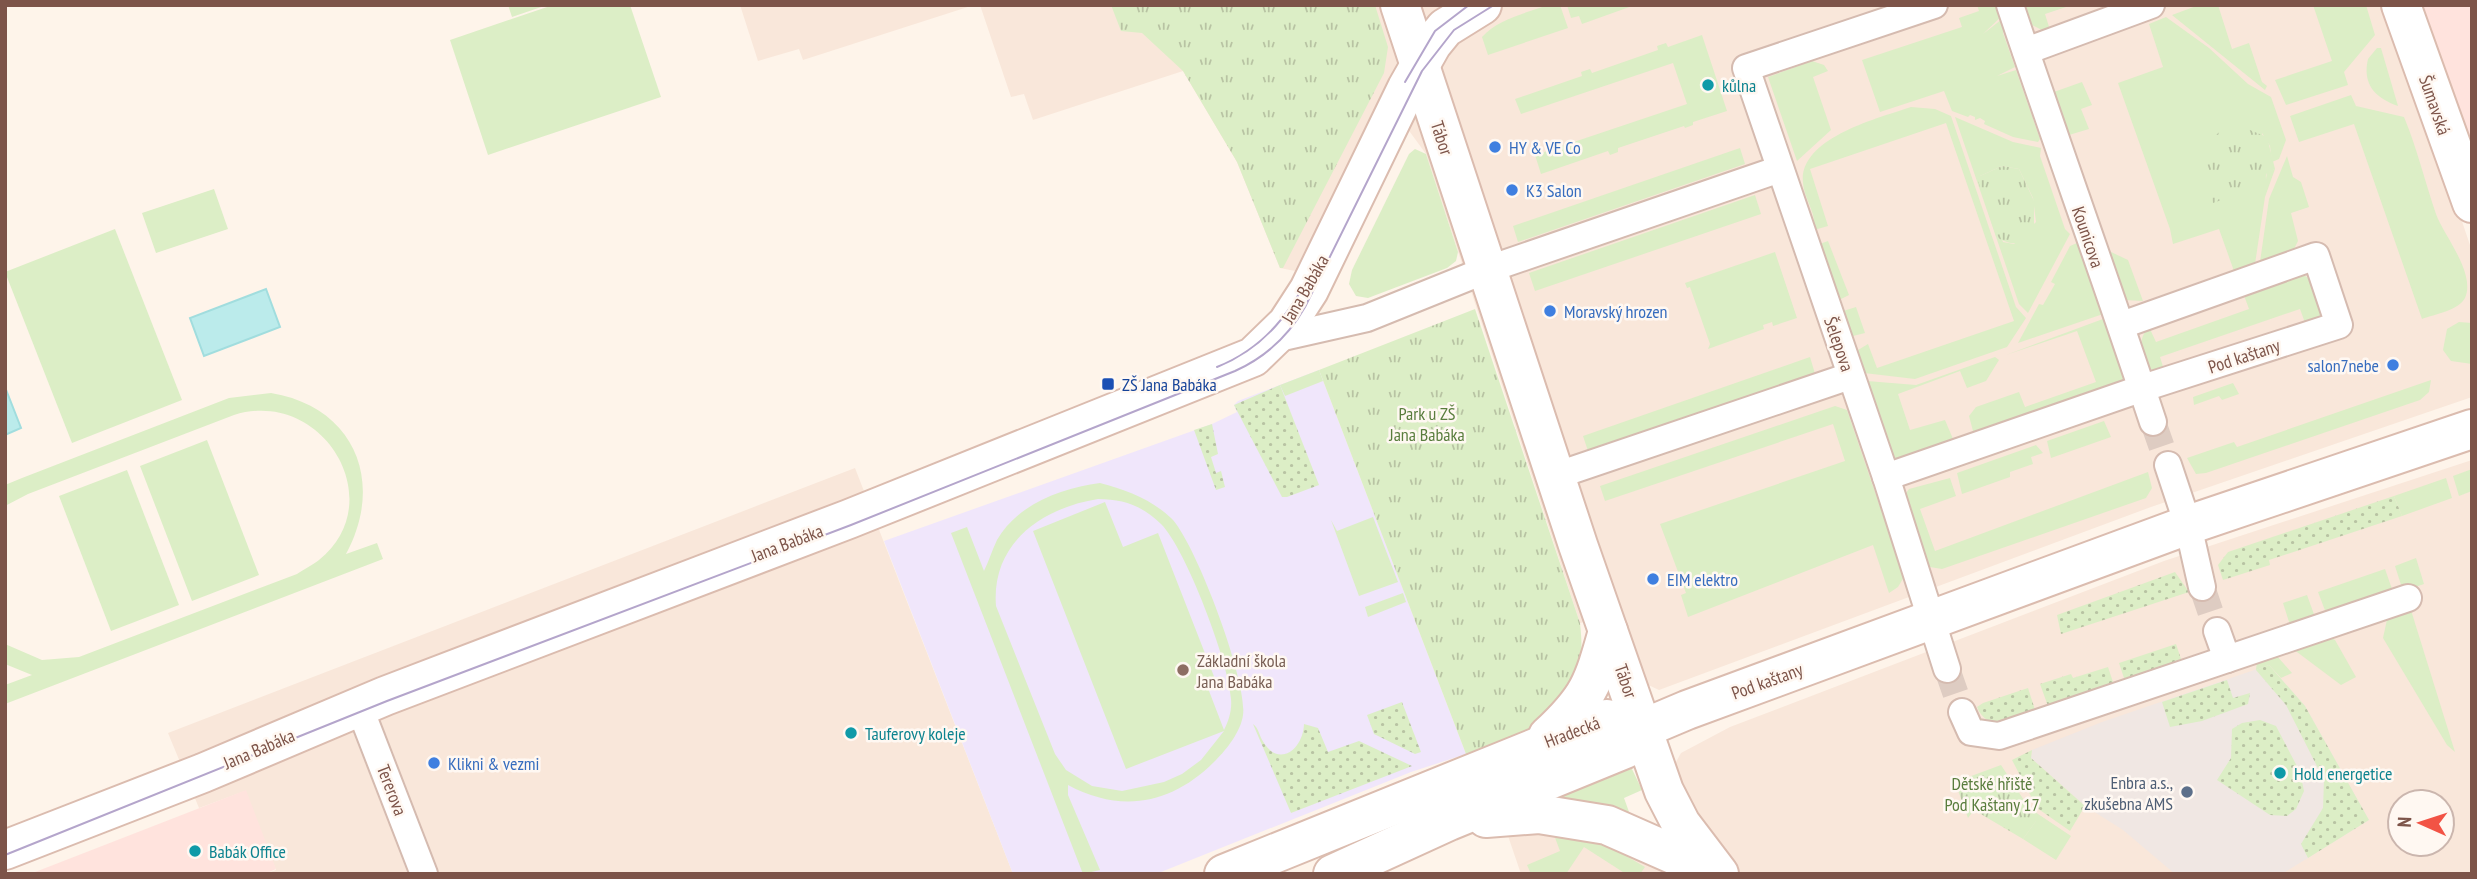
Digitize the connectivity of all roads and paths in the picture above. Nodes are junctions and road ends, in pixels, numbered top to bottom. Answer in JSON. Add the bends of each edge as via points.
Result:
{"nodes":[{"id":1,"x":1400,"y":5,"type":"edge"},
{"id":2,"x":1482,"y":5,"type":"edge"},
{"id":3,"x":1934,"y":5,"type":"edge"},
{"id":4,"x":2010,"y":5,"type":"edge"},
{"id":5,"x":2151,"y":5,"type":"edge"},
{"id":6,"x":2401,"y":5,"type":"edge"},
{"id":7,"x":2026,"y":51,"type":"junction"},
{"id":8,"x":1419,"y":64,"type":"junction"},
{"id":9,"x":1780,"y":169,"type":"junction"},
{"id":10,"x":2472,"y":203,"type":"edge"},
{"id":11,"x":1486,"y":270,"type":"junction"},
{"id":12,"x":2122,"y":325,"type":"junction"},
{"id":13,"x":1274,"y":339,"type":"junction"},
{"id":14,"x":1850,"y":376,"type":"junction"},
{"id":15,"x":2143,"y":388,"type":"junction"},
{"id":16,"x":2153,"y":422,"type":"tunnel mouth"},
{"id":17,"x":2465,"y":425,"type":"edge"},
{"id":18,"x":2168,"y":465,"type":"tunnel mouth"},
{"id":19,"x":1555,"y":476,"type":"junction"},
{"id":20,"x":1886,"y":477,"type":"junction"},
{"id":21,"x":2188,"y":525,"type":"junction"},
{"id":22,"x":2203,"y":587,"type":"tunnel mouth"},
{"id":23,"x":2408,"y":598,"type":"dead end"},
{"id":24,"x":1931,"y":620,"type":"junction"},
{"id":25,"x":1608,"y":631,"type":"junction"},
{"id":26,"x":2217,"y":631,"type":"tunnel mouth"},
{"id":27,"x":2227,"y":659,"type":"junction"},
{"id":28,"x":1947,"y":669,"type":"tunnel mouth"},
{"id":29,"x":359,"y":706,"type":"junction"},
{"id":30,"x":1962,"y":712,"type":"tunnel mouth"},
{"id":31,"x":1642,"y":729,"type":"junction"},
{"id":32,"x":1540,"y":744,"type":"junction"},
{"id":33,"x":1449,"y":821,"type":"junction"},
{"id":34,"x":5,"y":850,"type":"edge"},
{"id":35,"x":424,"y":874,"type":"edge"},
{"id":36,"x":1224,"y":874,"type":"edge"},
{"id":37,"x":1333,"y":874,"type":"edge"},
{"id":38,"x":1718,"y":874,"type":"edge"}],
"edges":[{"from":1,"to":8,"type":"street","name":"Tábor"},
{"from":2,"to":8,"type":"street","via":[[1446,28]]},
{"from":3,"to":9,"type":"street","name":"Šelepova","via":[[1746,68]]},
{"from":4,"to":7,"type":"street","name":"Kounicova"},
{"from":5,"to":7,"type":"street"},
{"from":6,"to":10,"type":"street","name":"Šumavská"},
{"from":7,"to":12,"type":"street","name":"Kounicova"},
{"from":8,"to":11,"type":"street","name":"Tábor"},
{"from":8,"to":13,"type":"street","name":"Jana Babáka","via":[[1308,290]]},
{"from":9,"to":11,"type":"street"},
{"from":9,"to":14,"type":"street","name":"Šelepova"},
{"from":11,"to":13,"type":"street","via":[[1367,317]]},
{"from":11,"to":19,"type":"street","name":"Tábor"},
{"from":12,"to":15,"type":"street","name":"Kounicova"},
{"from":12,"to":15,"type":"street","name":"Pod kaštany","via":[[2316,257],[2339,325]]},
{"from":13,"to":29,"type":"street","name":"Jana Babáka","via":[[1253,357],[1227,369]]},
{"from":14,"to":19,"type":"street"},
{"from":14,"to":20,"type":"street","name":"Šelepova"},
{"from":15,"to":16,"type":"street","name":"Kounicova"},
{"from":15,"to":20,"type":"street","name":"Pod kaštany"},
{"from":17,"to":21,"type":"street","name":"Pod kaštany"},
{"from":18,"to":21,"type":"street"},
{"from":19,"to":25,"type":"street","name":"Tábor"},
{"from":20,"to":24,"type":"street","name":"Šelepova"},
{"from":21,"to":22,"type":"street"},
{"from":21,"to":24,"type":"street","name":"Pod kaštany"},
{"from":23,"to":27,"type":"street"},
{"from":24,"to":28,"type":"street"},
{"from":24,"to":31,"type":"street","name":"Pod kaštany"},
{"from":25,"to":31,"type":"street","name":"Tábor"},
{"from":25,"to":32,"type":"street","via":[[1594,679],[1577,709]]},
{"from":26,"to":27,"type":"street"},
{"from":27,"to":30,"type":"street","via":[[1999,736],[1971,732]]},
{"from":29,"to":34,"type":"street","name":"Jana Babáka"},
{"from":29,"to":35,"type":"street","name":"Tererova"},
{"from":31,"to":32,"type":"street","name":"Hradecká","via":[[1607,719]]},
{"from":31,"to":33,"type":"street","name":"Hradecká","via":[[1625,749]]},
{"from":31,"to":38,"type":"street","name":"Tábor","via":[[1672,807]]},
{"from":32,"to":36,"type":"street","name":"Hradecká"},
{"from":33,"to":37,"type":"street","name":"Hradecká"},
{"from":33,"to":38,"type":"street","via":[[1569,816],[1606,825]]}]}
